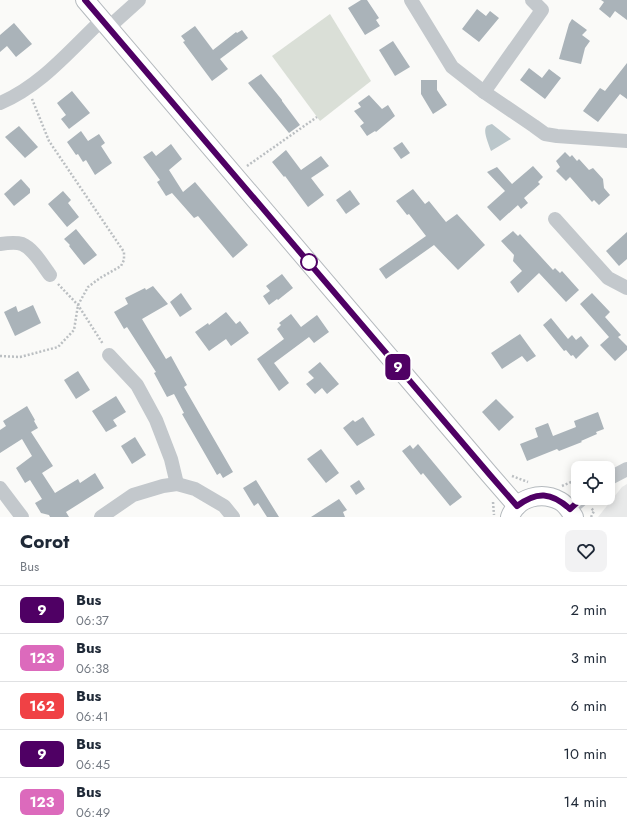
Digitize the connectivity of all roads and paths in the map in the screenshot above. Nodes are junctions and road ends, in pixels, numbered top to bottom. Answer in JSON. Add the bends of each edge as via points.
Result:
{"nodes":[{"id":1,"x":85,"y":0,"type":"edge"},
{"id":2,"x":140,"y":0,"type":"edge"},
{"id":3,"x":411,"y":0,"type":"edge"},
{"id":4,"x":532,"y":0,"type":"edge"},
{"id":5,"x":105,"y":24,"type":"junction"},
{"id":6,"x":28,"y":88,"type":"junction"},
{"id":7,"x":484,"y":92,"type":"junction"},
{"id":8,"x":0,"y":103,"type":"edge"},
{"id":9,"x":317,"y":117,"type":"dead end"},
{"id":10,"x":627,"y":141,"type":"edge"},
{"id":11,"x":234,"y":175,"type":"junction"},
{"id":12,"x":554,"y":219,"type":"dead end"},
{"id":13,"x":0,"y":244,"type":"edge"},
{"id":14,"x":50,"y":275,"type":"joint"},
{"id":15,"x":627,"y":288,"type":"edge"},
{"id":16,"x":78,"y":305,"type":"junction"},
{"id":17,"x":109,"y":354,"type":"joint"},
{"id":18,"x":0,"y":356,"type":"edge"},
{"id":19,"x":627,"y":469,"type":"edge"},
{"id":20,"x":615,"y":475,"type":"edge"},
{"id":21,"x":177,"y":484,"type":"junction"},
{"id":22,"x":0,"y":488,"type":"edge"},
{"id":23,"x":493,"y":501,"type":"dead end"},
{"id":24,"x":575,"y":508,"type":"edge"},
{"id":25,"x":513,"y":511,"type":"edge"},
{"id":26,"x":22,"y":517,"type":"edge"},
{"id":27,"x":101,"y":517,"type":"edge"},
{"id":28,"x":234,"y":517,"type":"edge"},
{"id":29,"x":495,"y":517,"type":"edge"}],
"edges":[{"from":1,"to":5,"type":"main road"},
{"from":2,"to":5,"type":"street"},
{"from":3,"to":7,"type":"street","via":[[452,67]]},
{"from":4,"to":7,"type":"street","via":[[542,10]]},
{"from":5,"to":6,"type":"street"},
{"from":5,"to":11,"type":"main road"},
{"from":6,"to":8,"type":"street"},
{"from":6,"to":16,"type":"path","via":[[49,141],[124,252],[121,266],[88,287]]},
{"from":7,"to":10,"type":"street","via":[[546,134]]},
{"from":9,"to":11,"type":"path"},
{"from":11,"to":25,"type":"main road","via":[[490,475]]},
{"from":12,"to":15,"type":"street","via":[[608,278]]},
{"from":13,"to":14,"type":"street","via":[[22,244],[35,253]]},
{"from":14,"to":16,"type":"path"},
{"from":16,"to":17,"type":"path"},
{"from":16,"to":18,"type":"path","via":[[74,330],[58,347],[20,357]]},
{"from":17,"to":21,"type":"street","via":[[137,385],[156,420],[171,459]]},
{"from":19,"to":20,"type":"street"},
{"from":21,"to":27,"type":"street","via":[[133,495]]},
{"from":21,"to":28,"type":"street","via":[[195,489],[224,506]]},
{"from":22,"to":26,"type":"street"},
{"from":23,"to":29,"type":"path"},
{"from":24,"to":25,"type":"main road","via":[[550,496],[538,496],[526,499]]}]}
